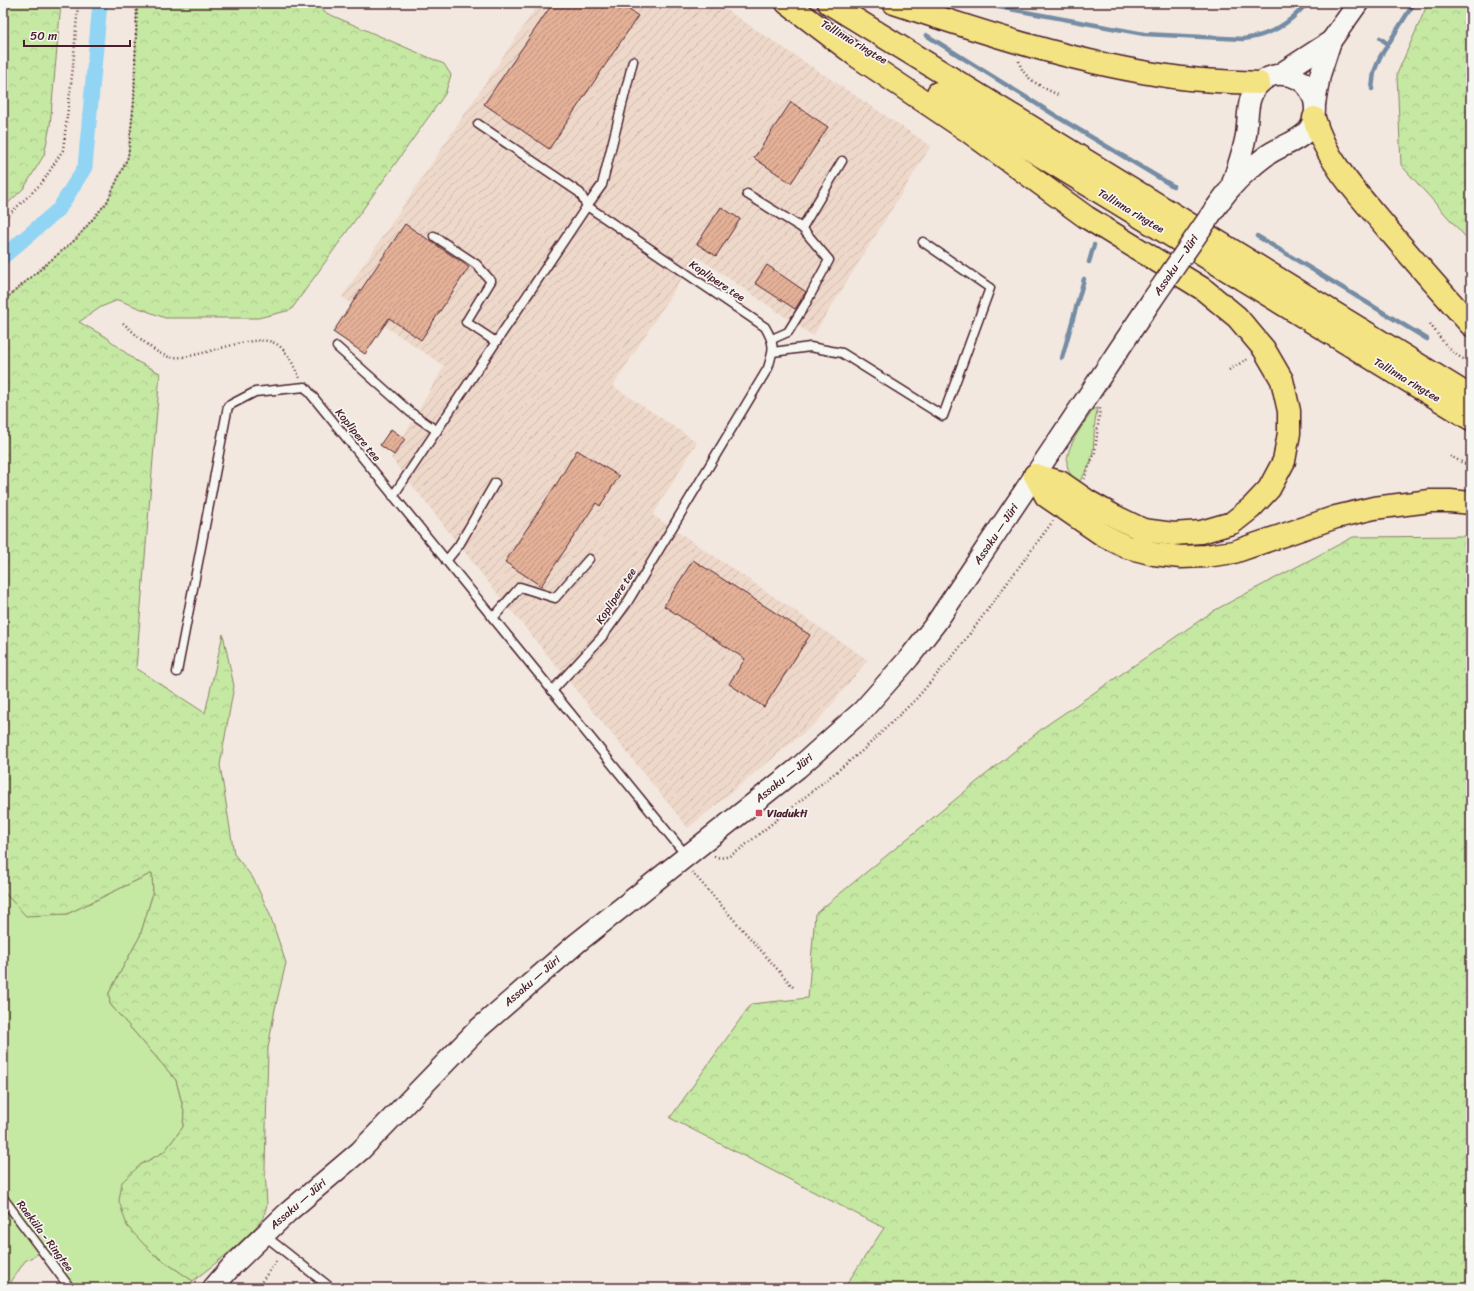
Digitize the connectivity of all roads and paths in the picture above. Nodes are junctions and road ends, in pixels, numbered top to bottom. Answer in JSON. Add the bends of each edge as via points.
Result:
{"nodes":[{"id":1,"x":78,"y":3,"type":"edge"},
{"id":2,"x":137,"y":3,"type":"edge"},
{"id":3,"x":787,"y":3,"type":"edge"},
{"id":4,"x":791,"y":3,"type":"edge"},
{"id":5,"x":829,"y":3,"type":"edge"},
{"id":6,"x":894,"y":3,"type":"edge"},
{"id":7,"x":1358,"y":3,"type":"edge"},
{"id":8,"x":1331,"y":41,"type":"junction"},
{"id":9,"x":1020,"y":43,"type":"junction"},
{"id":10,"x":633,"y":61,"type":"dead end"},
{"id":11,"x":1280,"y":74,"type":"junction"},
{"id":12,"x":1259,"y":83,"type":"junction"},
{"id":13,"x":1058,"y":95,"type":"dead end"},
{"id":14,"x":1315,"y":111,"type":"junction"},
{"id":15,"x":478,"y":124,"type":"dead end"},
{"id":16,"x":842,"y":161,"type":"dead end"},
{"id":17,"x":1231,"y":187,"type":"junction"},
{"id":18,"x":747,"y":194,"type":"dead end"},
{"id":19,"x":587,"y":206,"type":"junction"},
{"id":20,"x":3,"y":220,"type":"edge"},
{"id":21,"x":802,"y":228,"type":"junction"},
{"id":22,"x":434,"y":236,"type":"dead end"},
{"id":23,"x":923,"y":242,"type":"dead end"},
{"id":24,"x":3,"y":301,"type":"edge"},
{"id":25,"x":124,"y":323,"type":"dead end"},
{"id":26,"x":1430,"y":324,"type":"dead end"},
{"id":27,"x":1471,"y":325,"type":"edge"},
{"id":28,"x":772,"y":339,"type":"junction"},
{"id":29,"x":496,"y":342,"type":"junction"},
{"id":30,"x":337,"y":347,"type":"dead end"},
{"id":31,"x":1264,"y":348,"type":"junction"},
{"id":32,"x":773,"y":352,"type":"junction"},
{"id":33,"x":1471,"y":362,"type":"edge"},
{"id":34,"x":1229,"y":370,"type":"dead end"},
{"id":35,"x":305,"y":387,"type":"junction"},
{"id":36,"x":1471,"y":397,"type":"edge"},
{"id":37,"x":1471,"y":419,"type":"edge"},
{"id":38,"x":437,"y":432,"type":"junction"},
{"id":39,"x":1450,"y":456,"type":"dead end"},
{"id":40,"x":1093,"y":458,"type":"dead end"},
{"id":41,"x":1471,"y":466,"type":"edge"},
{"id":42,"x":1035,"y":475,"type":"junction"},
{"id":43,"x":1084,"y":480,"type":"dead end"},
{"id":44,"x":495,"y":483,"type":"dead end"},
{"id":45,"x":393,"y":496,"type":"junction"},
{"id":46,"x":1471,"y":503,"type":"edge"},
{"id":47,"x":1056,"y":518,"type":"dead end"},
{"id":48,"x":589,"y":558,"type":"dead end"},
{"id":49,"x":446,"y":561,"type":"junction"},
{"id":50,"x":493,"y":618,"type":"junction"},
{"id":51,"x":178,"y":672,"type":"dead end"},
{"id":52,"x":552,"y":692,"type":"junction"},
{"id":53,"x":688,"y":854,"type":"junction"},
{"id":54,"x":793,"y":987,"type":"dead end"},
{"id":55,"x":3,"y":1198,"type":"edge"},
{"id":56,"x":264,"y":1235,"type":"junction"},
{"id":57,"x":284,"y":1251,"type":"junction"},
{"id":58,"x":70,"y":1288,"type":"edge"},
{"id":59,"x":214,"y":1288,"type":"edge"},
{"id":60,"x":257,"y":1288,"type":"edge"},
{"id":61,"x":331,"y":1288,"type":"edge"}],
"edges":[{"from":1,"to":20,"type":"path","via":[[74,67],[63,150],[42,183]]},
{"from":2,"to":24,"type":"path","via":[[134,100],[128,157],[107,202],[76,239]]},
{"from":3,"to":31,"type":"highway","via":[[858,57],[968,130],[1086,217],[1204,289],[1237,317]]},
{"from":4,"to":37,"type":"highway","name":"Tallinna ringtee"},
{"from":5,"to":36,"type":"highway","name":"Tallinna ringtee"},
{"from":6,"to":9,"type":"highway"},
{"from":7,"to":8,"type":"street"},
{"from":8,"to":11,"type":"street"},
{"from":8,"to":14,"type":"street","via":[[1320,75]]},
{"from":9,"to":12,"type":"highway","via":[[1113,66],[1175,77]]},
{"from":9,"to":13,"type":"path","via":[[1020,69],[1032,81]]},
{"from":10,"to":19,"type":"lane","via":[[602,185]]},
{"from":11,"to":12,"type":"street"},
{"from":11,"to":14,"type":"street","via":[[1303,82],[1312,92]]},
{"from":12,"to":17,"type":"street","name":"Assaku — Jüri","via":[[1252,92],[1246,135]]},
{"from":14,"to":17,"type":"street","name":"Assaku — Jüri","via":[[1312,124],[1304,134],[1266,156]]},
{"from":14,"to":27,"type":"highway","via":[[1318,133],[1329,155],[1348,182]]},
{"from":15,"to":19,"type":"lane","via":[[580,193]]},
{"from":16,"to":21,"type":"lane"},
{"from":17,"to":42,"type":"street","name":"Assaku — Jüri","bridge":true},
{"from":18,"to":21,"type":"lane"},
{"from":19,"to":28,"type":"lane","name":"Koplipere tee","via":[[766,326]]},
{"from":19,"to":29,"type":"lane"},
{"from":21,"to":28,"type":"lane","via":[[829,260],[788,332]]},
{"from":22,"to":29,"type":"lane","via":[[476,264],[491,281],[466,322]]},
{"from":23,"to":32,"type":"lane","via":[[990,288],[943,416],[842,354],[810,347]]},
{"from":25,"to":35,"type":"path","via":[[154,350],[169,357],[186,357],[248,341],[263,341],[277,345],[289,357]]},
{"from":26,"to":33,"type":"path","via":[[1452,352]]},
{"from":28,"to":32,"type":"lane","name":"Koplipere tee"},
{"from":29,"to":38,"type":"lane"},
{"from":30,"to":38,"type":"lane","via":[[410,412]]},
{"from":31,"to":34,"type":"path"},
{"from":31,"to":42,"type":"highway","via":[[1282,380],[1290,411],[1284,461],[1269,489],[1232,523],[1201,532],[1173,534],[1143,530],[1089,502],[1060,482]]},
{"from":32,"to":52,"type":"lane","name":"Koplipere tee","via":[[768,368],[627,603],[602,637]]},
{"from":35,"to":45,"type":"lane","name":"Koplipere tee"},
{"from":35,"to":51,"type":"lane","via":[[254,392],[228,406]]},
{"from":38,"to":45,"type":"lane"},
{"from":39,"to":41,"type":"path"},
{"from":40,"to":43,"type":"path"},
{"from":42,"to":46,"type":"highway","via":[[1046,496],[1103,535],[1154,554],[1181,558],[1234,552],[1336,517],[1374,508],[1430,501]]},
{"from":42,"to":53,"type":"street","name":"Assaku — Jüri","via":[[936,623],[863,710],[798,768]]},
{"from":44,"to":49,"type":"lane","via":[[459,545]]},
{"from":45,"to":49,"type":"lane","name":"Koplipere tee"},
{"from":47,"to":53,"type":"path","via":[[957,651],[916,699],[873,741],[728,857],[719,858],[708,853]]},
{"from":48,"to":50,"type":"lane","via":[[555,598],[520,587]]},
{"from":49,"to":50,"type":"lane","name":"Koplipere tee"},
{"from":50,"to":52,"type":"lane","name":"Koplipere tee"},
{"from":52,"to":53,"type":"lane","name":"Koplipere tee"},
{"from":53,"to":54,"type":"path"},
{"from":53,"to":56,"type":"street","name":"Assaku — Jüri","via":[[577,943],[478,1029],[360,1151]]},
{"from":55,"to":58,"type":"lane","name":"Raeküla - Ringtee"},
{"from":56,"to":57,"type":"lane"},
{"from":56,"to":59,"type":"street","name":"Assaku — Jüri","via":[[231,1267]]},
{"from":57,"to":60,"type":"path"},
{"from":57,"to":61,"type":"lane"}]}
